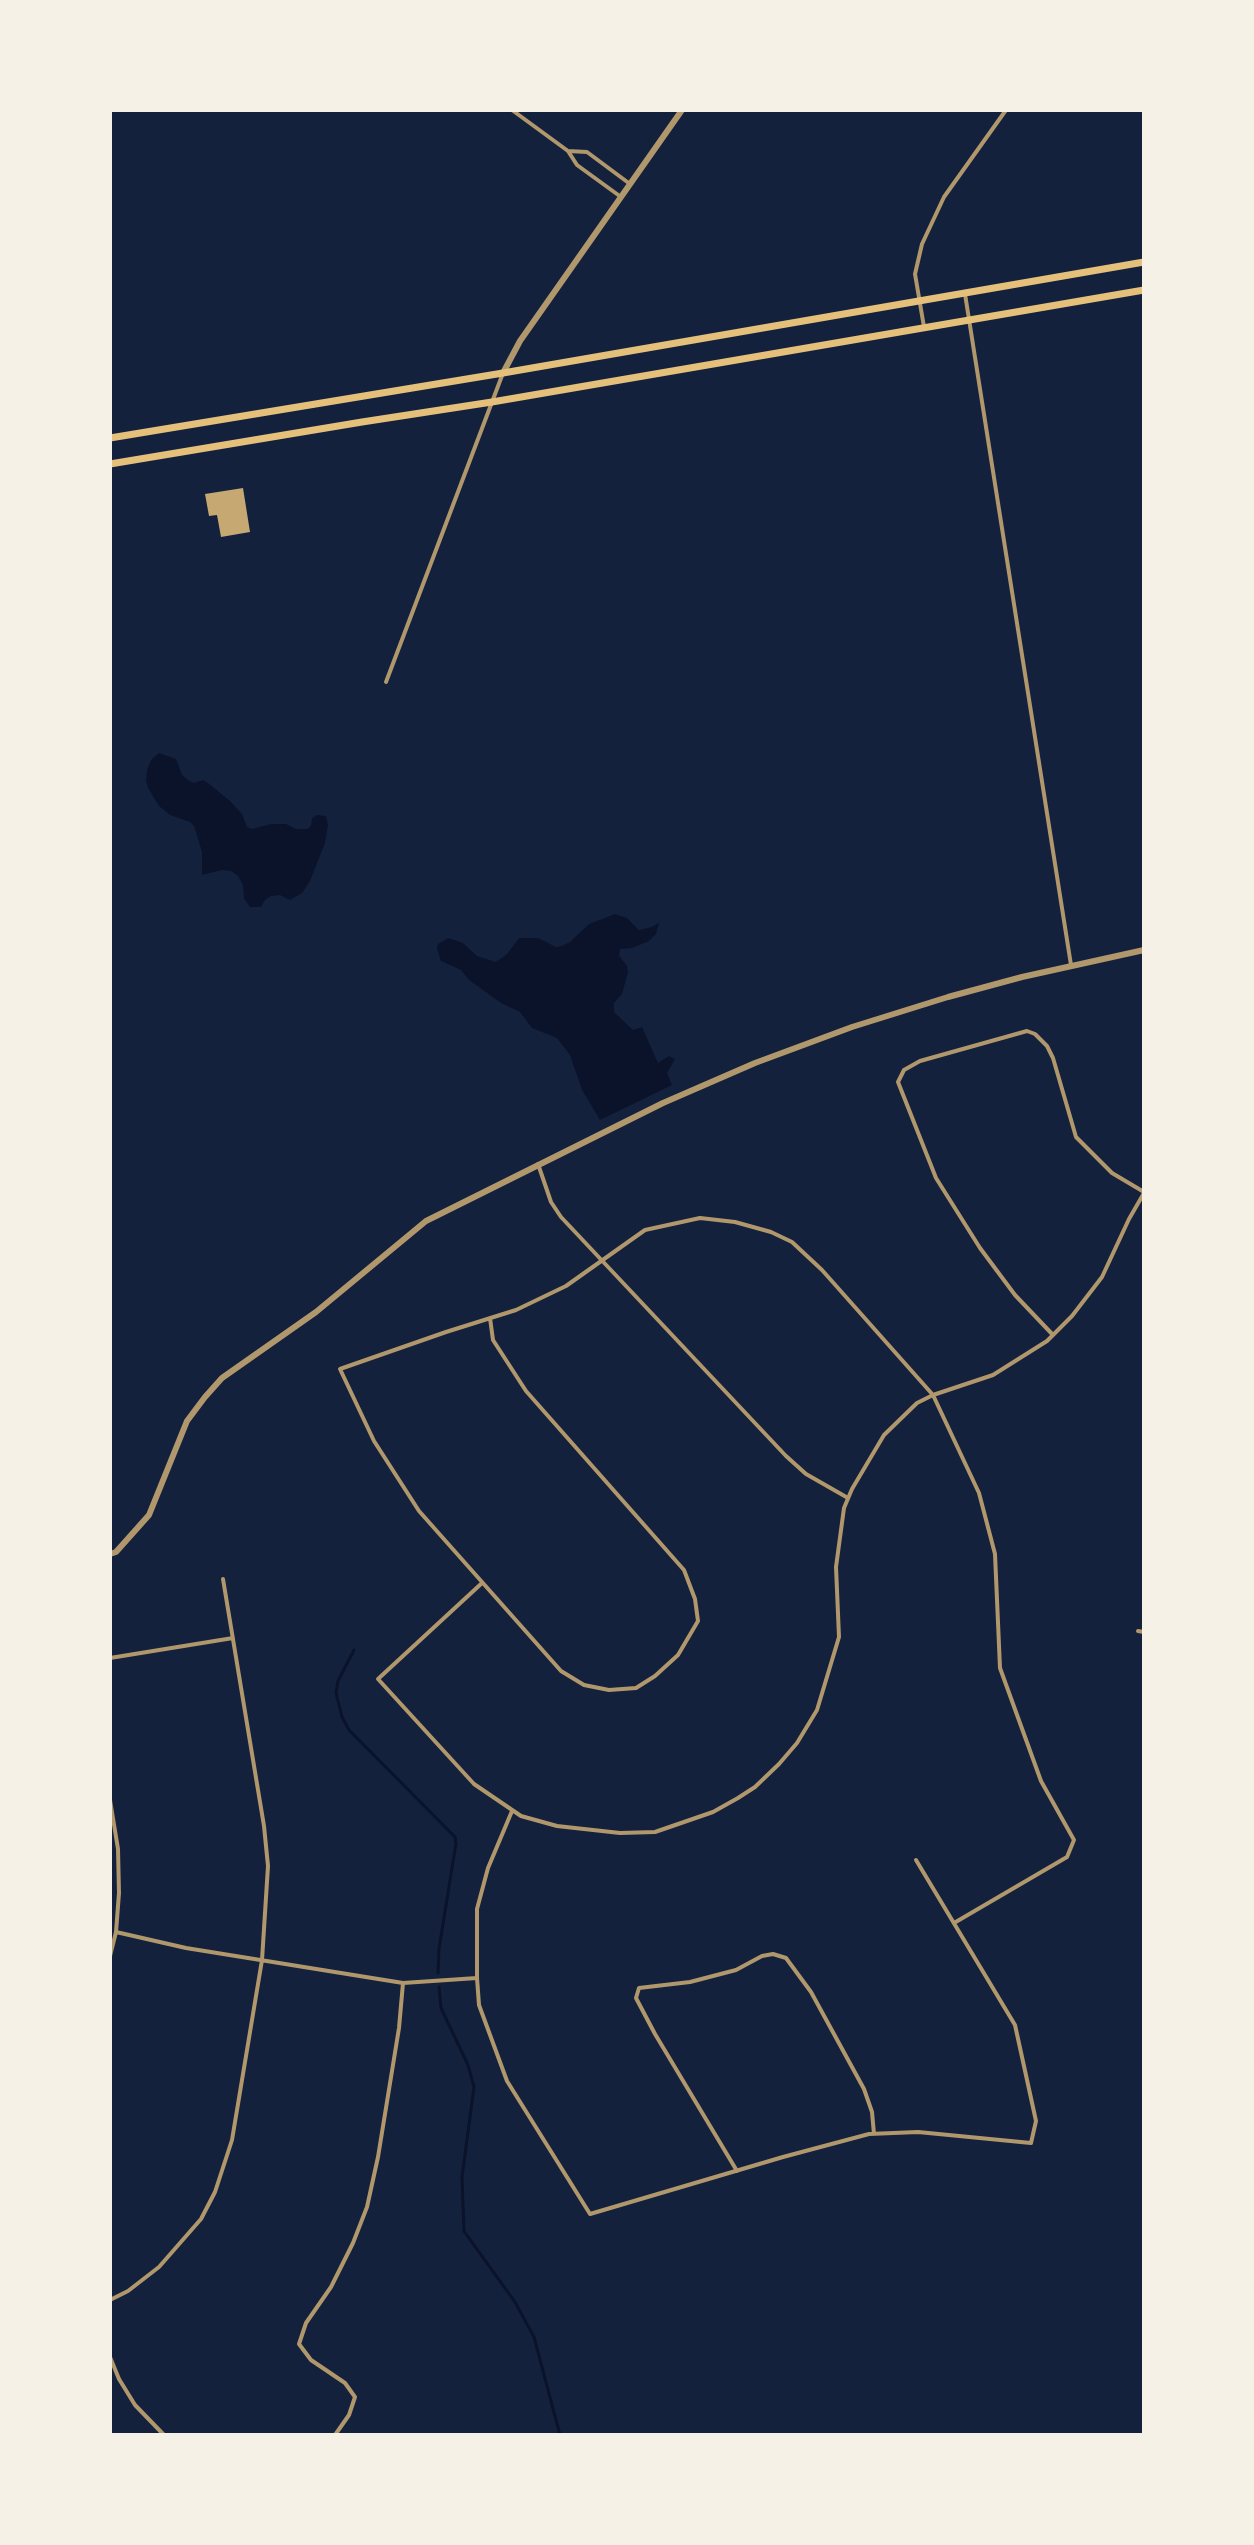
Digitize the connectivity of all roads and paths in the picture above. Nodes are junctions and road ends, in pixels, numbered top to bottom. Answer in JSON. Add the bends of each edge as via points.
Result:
{"nodes":[{"id":1,"x":512,"y":110,"type":"edge"},
{"id":2,"x":682,"y":110,"type":"edge"},
{"id":3,"x":1006,"y":110,"type":"edge"},
{"id":4,"x":519,"y":112,"type":"edge"},
{"id":5,"x":568,"y":151,"type":"junction"},
{"id":6,"x":630,"y":184,"type":"junction"},
{"id":7,"x":621,"y":197,"type":"junction"},
{"id":8,"x":1144,"y":262,"type":"edge"},
{"id":9,"x":1144,"y":290,"type":"edge"},
{"id":10,"x":965,"y":294,"type":"junction"},
{"id":11,"x":920,"y":302,"type":"junction"},
{"id":12,"x":969,"y":320,"type":"junction"},
{"id":13,"x":924,"y":327,"type":"junction"},
{"id":14,"x":503,"y":373,"type":"junction"},
{"id":15,"x":492,"y":402,"type":"junction"},
{"id":16,"x":110,"y":438,"type":"edge"},
{"id":17,"x":110,"y":464,"type":"edge"},
{"id":18,"x":386,"y":682,"type":"dead end"},
{"id":19,"x":1144,"y":950,"type":"edge"},
{"id":20,"x":1071,"y":965,"type":"junction"},
{"id":21,"x":538,"y":1164,"type":"junction"},
{"id":22,"x":1144,"y":1193,"type":"edge"},
{"id":23,"x":602,"y":1261,"type":"junction"},
{"id":24,"x":490,"y":1318,"type":"junction"},
{"id":25,"x":1053,"y":1335,"type":"junction"},
{"id":26,"x":933,"y":1395,"type":"junction"},
{"id":27,"x":848,"y":1498,"type":"junction"},
{"id":28,"x":110,"y":1554,"type":"edge"},
{"id":29,"x":223,"y":1579,"type":"dead end"},
{"id":30,"x":482,"y":1583,"type":"junction"},
{"id":31,"x":233,"y":1638,"type":"junction"},
{"id":32,"x":110,"y":1658,"type":"edge"},
{"id":33,"x":110,"y":1800,"type":"edge"},
{"id":34,"x":512,"y":1810,"type":"junction"},
{"id":35,"x":916,"y":1860,"type":"dead end"},
{"id":36,"x":954,"y":1923,"type":"junction"},
{"id":37,"x":116,"y":1932,"type":"junction"},
{"id":38,"x":110,"y":1956,"type":"edge"},
{"id":39,"x":262,"y":1960,"type":"junction"},
{"id":40,"x":477,"y":1978,"type":"junction"},
{"id":41,"x":403,"y":1983,"type":"junction"},
{"id":42,"x":874,"y":2134,"type":"junction"},
{"id":43,"x":737,"y":2171,"type":"junction"},
{"id":44,"x":110,"y":2300,"type":"edge"},
{"id":45,"x":110,"y":2357,"type":"edge"},
{"id":46,"x":164,"y":2435,"type":"edge"},
{"id":47,"x":335,"y":2435,"type":"edge"}],
"edges":[{"from":1,"to":4,"type":"street"},
{"from":2,"to":6,"type":"street"},
{"from":3,"to":11,"type":"street","via":[[944,197],[922,244],[915,274]]},
{"from":4,"to":5,"type":"street"},
{"from":5,"to":6,"type":"street","via":[[587,152]]},
{"from":5,"to":7,"type":"street","via":[[577,165]]},
{"from":6,"to":7,"type":"street"},
{"from":7,"to":14,"type":"street"},
{"from":8,"to":10,"type":"main road"},
{"from":9,"to":12,"type":"main road"},
{"from":10,"to":11,"type":"main road"},
{"from":10,"to":12,"type":"street"},
{"from":11,"to":13,"type":"street"},
{"from":11,"to":14,"type":"main road"},
{"from":12,"to":13,"type":"main road"},
{"from":12,"to":20,"type":"street"},
{"from":13,"to":15,"type":"main road"},
{"from":14,"to":15,"type":"street"},
{"from":14,"to":16,"type":"main road"},
{"from":15,"to":17,"type":"main road"},
{"from":15,"to":18,"type":"street"},
{"from":19,"to":20,"type":"street"},
{"from":20,"to":21,"type":"street","via":[[948,997],[783,1052]]},
{"from":21,"to":23,"type":"street","via":[[551,1202]]},
{"from":21,"to":28,"type":"street","via":[[426,1221],[316,1312],[222,1378],[187,1421],[149,1515]]},
{"from":22,"to":25,"type":"street","via":[[1102,1277]]},
{"from":22,"to":25,"type":"street","via":[[1112,1173],[1076,1137],[1053,1058],[1035,1034],[1012,1035],[904,1070],[898,1082],[936,1178],[1006,1283]]},
{"from":23,"to":24,"type":"street","via":[[566,1286]]},
{"from":23,"to":26,"type":"street","via":[[645,1230],[700,1218],[771,1232],[792,1242],[822,1270]]},
{"from":23,"to":27,"type":"street","via":[[786,1456]]},
{"from":24,"to":30,"type":"street","via":[[340,1369],[374,1441],[419,1511]]},
{"from":24,"to":30,"type":"street","via":[[493,1340],[526,1391],[684,1570],[698,1621],[678,1655],[655,1676],[636,1688],[609,1690],[584,1685],[561,1671]]},
{"from":25,"to":26,"type":"street","via":[[993,1375]]},
{"from":26,"to":27,"type":"street","via":[[884,1435]]},
{"from":26,"to":36,"type":"street","via":[[979,1493],[995,1554],[1000,1668],[1041,1781],[1074,1840],[1067,1857]]},
{"from":27,"to":34,"type":"street","via":[[836,1567],[839,1637],[817,1710],[797,1743],[755,1787],[713,1812],[655,1832],[557,1826]]},
{"from":29,"to":31,"type":"street"},
{"from":30,"to":34,"type":"street","via":[[378,1679],[474,1784]]},
{"from":31,"to":32,"type":"street"},
{"from":31,"to":39,"type":"street","via":[[268,1866]]},
{"from":33,"to":37,"type":"street","via":[[118,1849]]},
{"from":34,"to":40,"type":"street","via":[[477,1909]]},
{"from":35,"to":36,"type":"street"},
{"from":36,"to":42,"type":"street","via":[[1015,2025],[1036,2121],[1031,2143],[918,2132]]},
{"from":37,"to":38,"type":"street"},
{"from":37,"to":39,"type":"street"},
{"from":39,"to":41,"type":"street"},
{"from":39,"to":44,"type":"street","via":[[232,2140],[215,2192],[201,2219],[159,2267]]},
{"from":40,"to":41,"type":"street"},
{"from":40,"to":43,"type":"street","via":[[479,2005],[507,2081],[590,2214]]},
{"from":41,"to":47,"type":"street","via":[[367,2207],[299,2344],[355,2397]]},
{"from":42,"to":43,"type":"street"},
{"from":42,"to":43,"type":"street","via":[[864,2089],[811,1992],[786,1958],[762,1956],[736,1970],[690,1982],[639,1988],[636,1998],[655,2034]]},
{"from":45,"to":46,"type":"street","via":[[135,2405]]}]}
